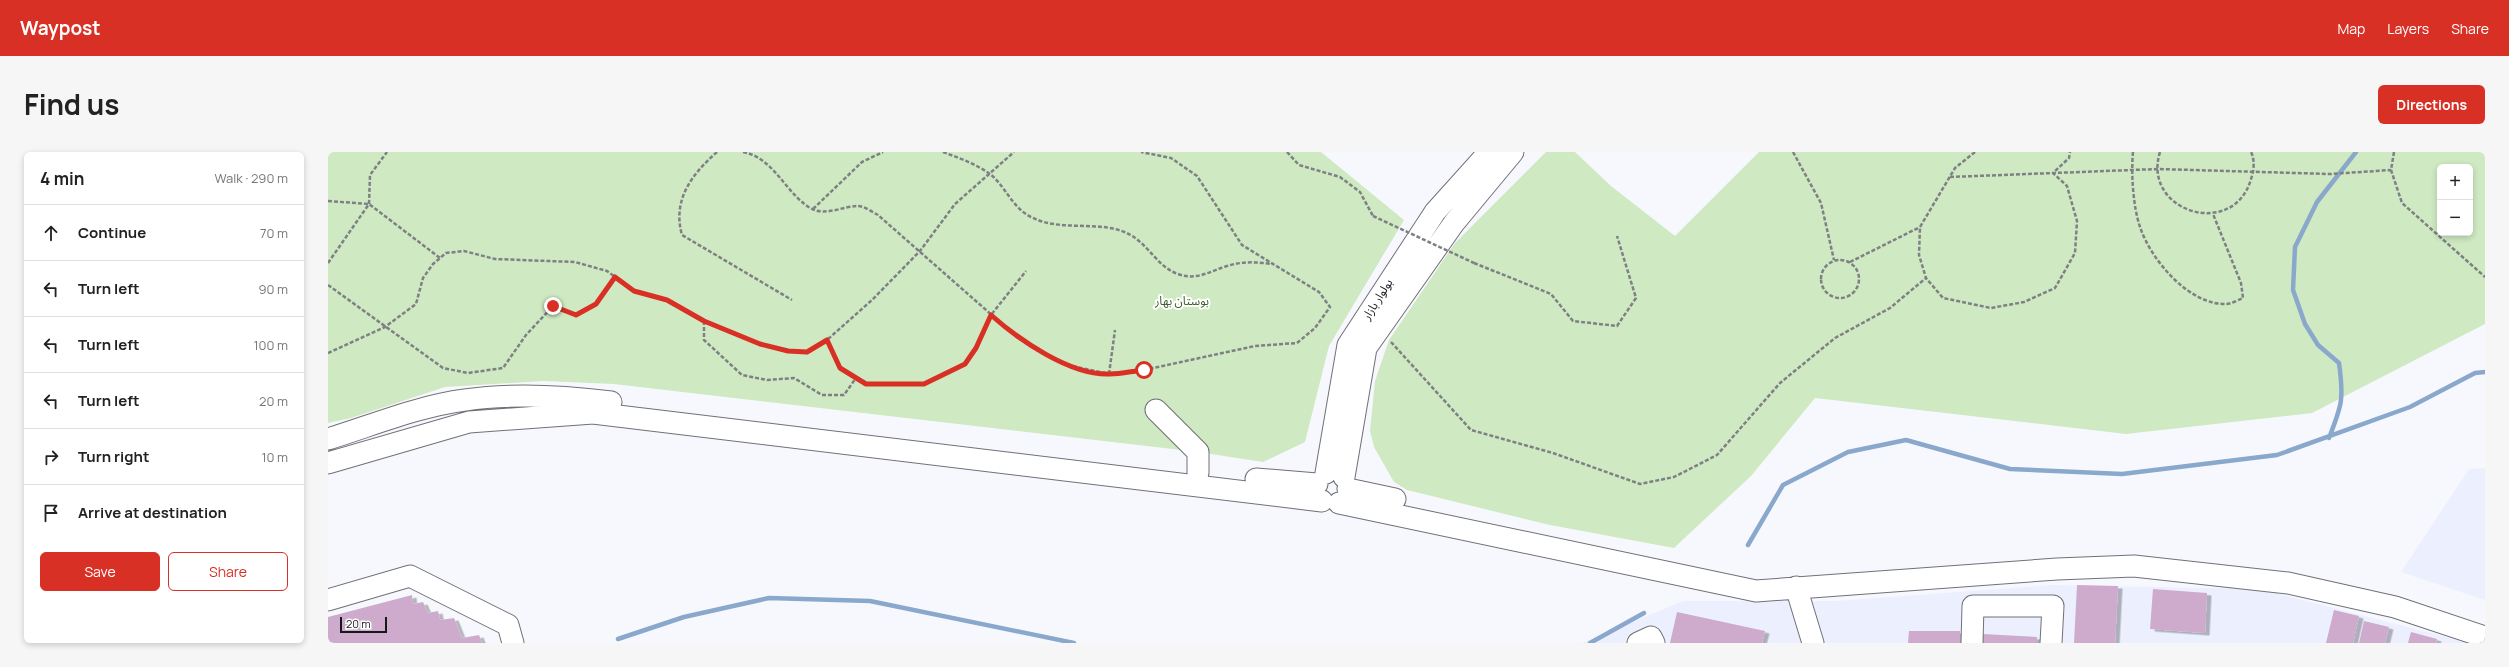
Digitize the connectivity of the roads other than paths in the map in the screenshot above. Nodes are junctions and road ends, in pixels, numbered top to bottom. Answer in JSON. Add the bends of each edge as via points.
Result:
{"nodes":[{"id":1,"x":1489,"y":152,"type":"edge"},
{"id":2,"x":1513,"y":152,"type":"edge"},
{"id":3,"x":1156,"y":410,"type":"dead end"},
{"id":4,"x":328,"y":439,"type":"edge"},
{"id":5,"x":328,"y":463,"type":"edge"},
{"id":6,"x":1198,"y":473,"type":"junction"},
{"id":7,"x":1333,"y":488,"type":"junction"},
{"id":8,"x":1796,"y":587,"type":"junction"},
{"id":9,"x":328,"y":600,"type":"edge"},
{"id":10,"x":2485,"y":637,"type":"edge"},
{"id":11,"x":513,"y":643,"type":"edge"},
{"id":12,"x":1638,"y":643,"type":"edge"},
{"id":13,"x":1654,"y":643,"type":"edge"},
{"id":14,"x":1813,"y":643,"type":"edge"},
{"id":15,"x":1972,"y":643,"type":"edge"},
{"id":16,"x":2051,"y":643,"type":"edge"}],
"edges":[{"from":1,"to":7,"type":"street","name":"بولوار بازار","via":[[1435,212],[1348,345]]},
{"from":2,"to":7,"type":"street","via":[[1454,223],[1366,348]]},
{"from":3,"to":6,"type":"street","via":[[1198,452]]},
{"from":4,"to":6,"type":"street","via":[[464,400],[516,395],[594,400]]},
{"from":5,"to":7,"type":"street","via":[[469,422],[593,413]]},
{"from":6,"to":7,"type":"street"},
{"from":7,"to":8,"type":"street"},
{"from":8,"to":10,"type":"street","via":[[2134,566],[2288,583],[2395,607]]},
{"from":8,"to":14,"type":"street"},
{"from":9,"to":11,"type":"street","via":[[410,576],[508,625]]},
{"from":12,"to":13,"type":"street","via":[[1651,637]]},
{"from":15,"to":16,"type":"street","via":[[1973,606],[2053,606]]}]}
